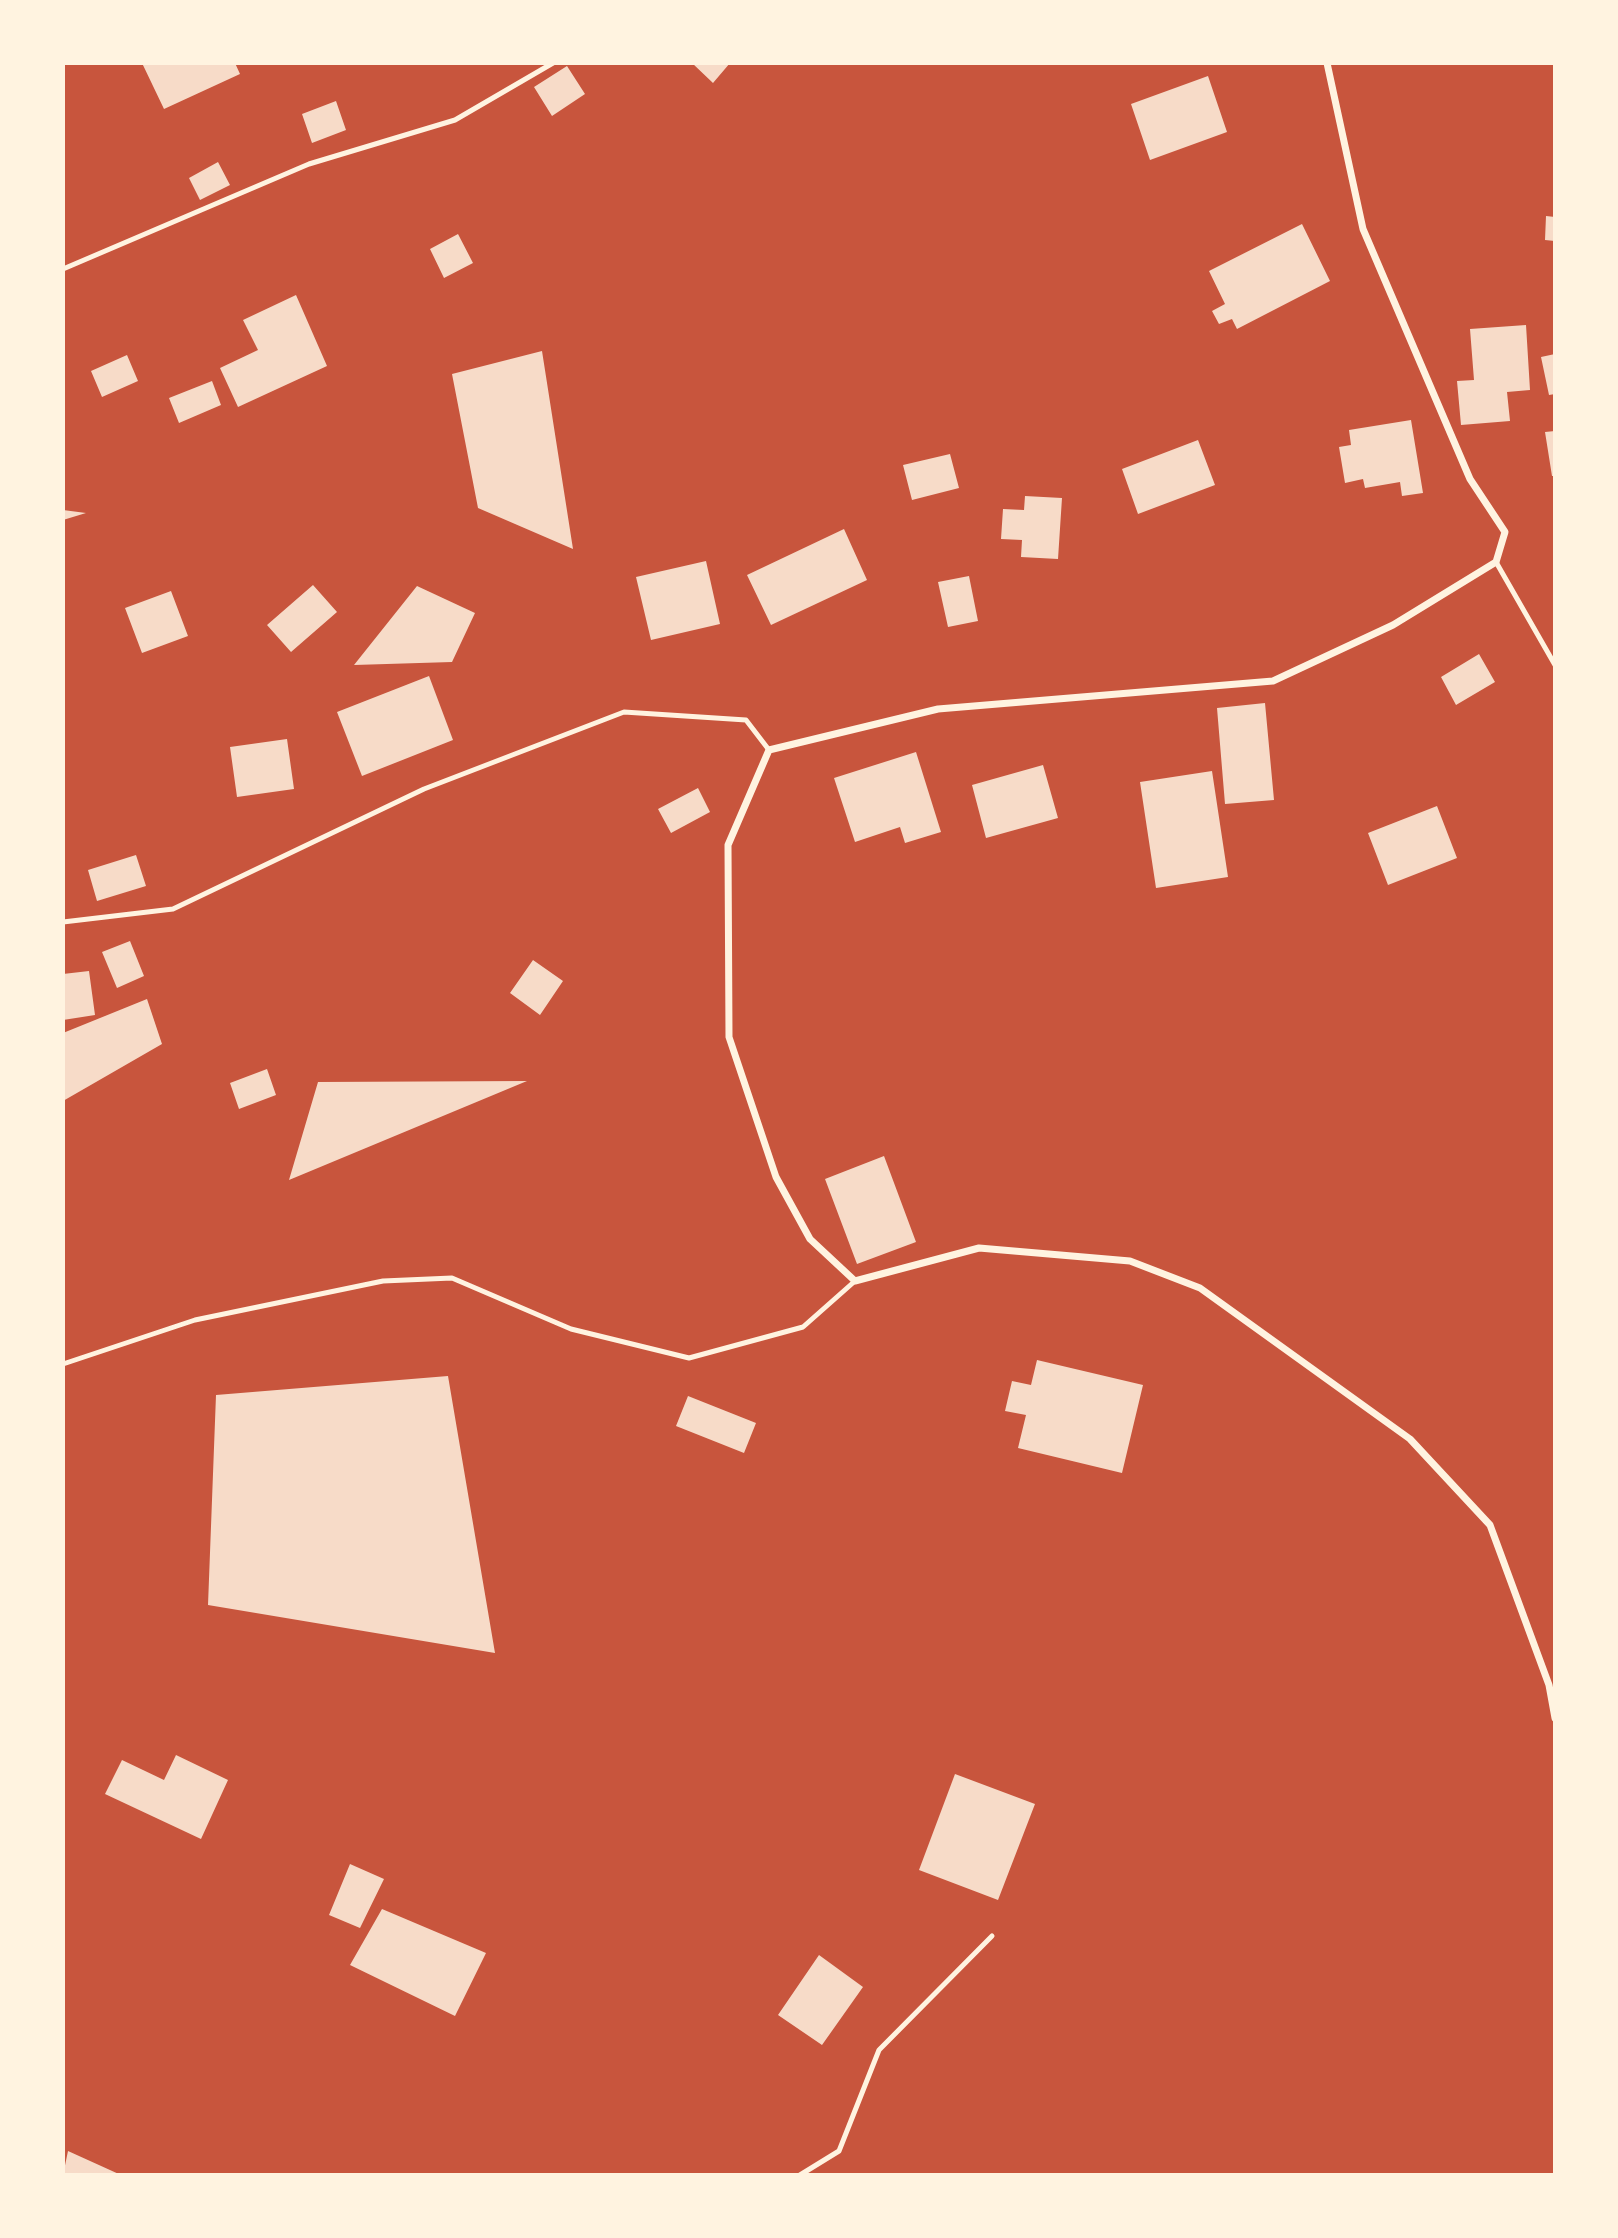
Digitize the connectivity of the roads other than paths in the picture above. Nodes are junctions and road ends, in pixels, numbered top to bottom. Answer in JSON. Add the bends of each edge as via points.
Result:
{"nodes":[{"id":1,"x":553,"y":63,"type":"edge"},
{"id":2,"x":1327,"y":63,"type":"edge"},
{"id":3,"x":63,"y":269,"type":"edge"},
{"id":4,"x":1496,"y":562,"type":"junction"},
{"id":5,"x":1555,"y":665,"type":"edge"},
{"id":6,"x":769,"y":750,"type":"junction"},
{"id":7,"x":63,"y":922,"type":"edge"},
{"id":8,"x":855,"y":1281,"type":"junction"},
{"id":9,"x":63,"y":1364,"type":"edge"},
{"id":10,"x":1555,"y":1718,"type":"edge"},
{"id":11,"x":992,"y":1936,"type":"dead end"},
{"id":12,"x":800,"y":2175,"type":"edge"}],
"edges":[{"from":1,"to":3,"type":"lane","via":[[455,120],[309,164]]},
{"from":2,"to":4,"type":"street","via":[[1363,229],[1470,479],[1504,531]]},
{"from":4,"to":5,"type":"lane"},
{"from":4,"to":6,"type":"street","via":[[1393,625],[1273,681],[938,709]]},
{"from":6,"to":7,"type":"lane","via":[[746,720],[624,712],[424,789],[173,909]]},
{"from":6,"to":8,"type":"street","via":[[728,845],[729,1037],[776,1177],[810,1239]]},
{"from":8,"to":9,"type":"lane","via":[[803,1327],[689,1358],[571,1329],[453,1278],[383,1281],[195,1320]]},
{"from":8,"to":10,"type":"street","via":[[979,1248],[1130,1261],[1200,1288],[1410,1439],[1490,1525],[1549,1685]]},
{"from":11,"to":12,"type":"lane","via":[[879,2050],[839,2151]]}]}
